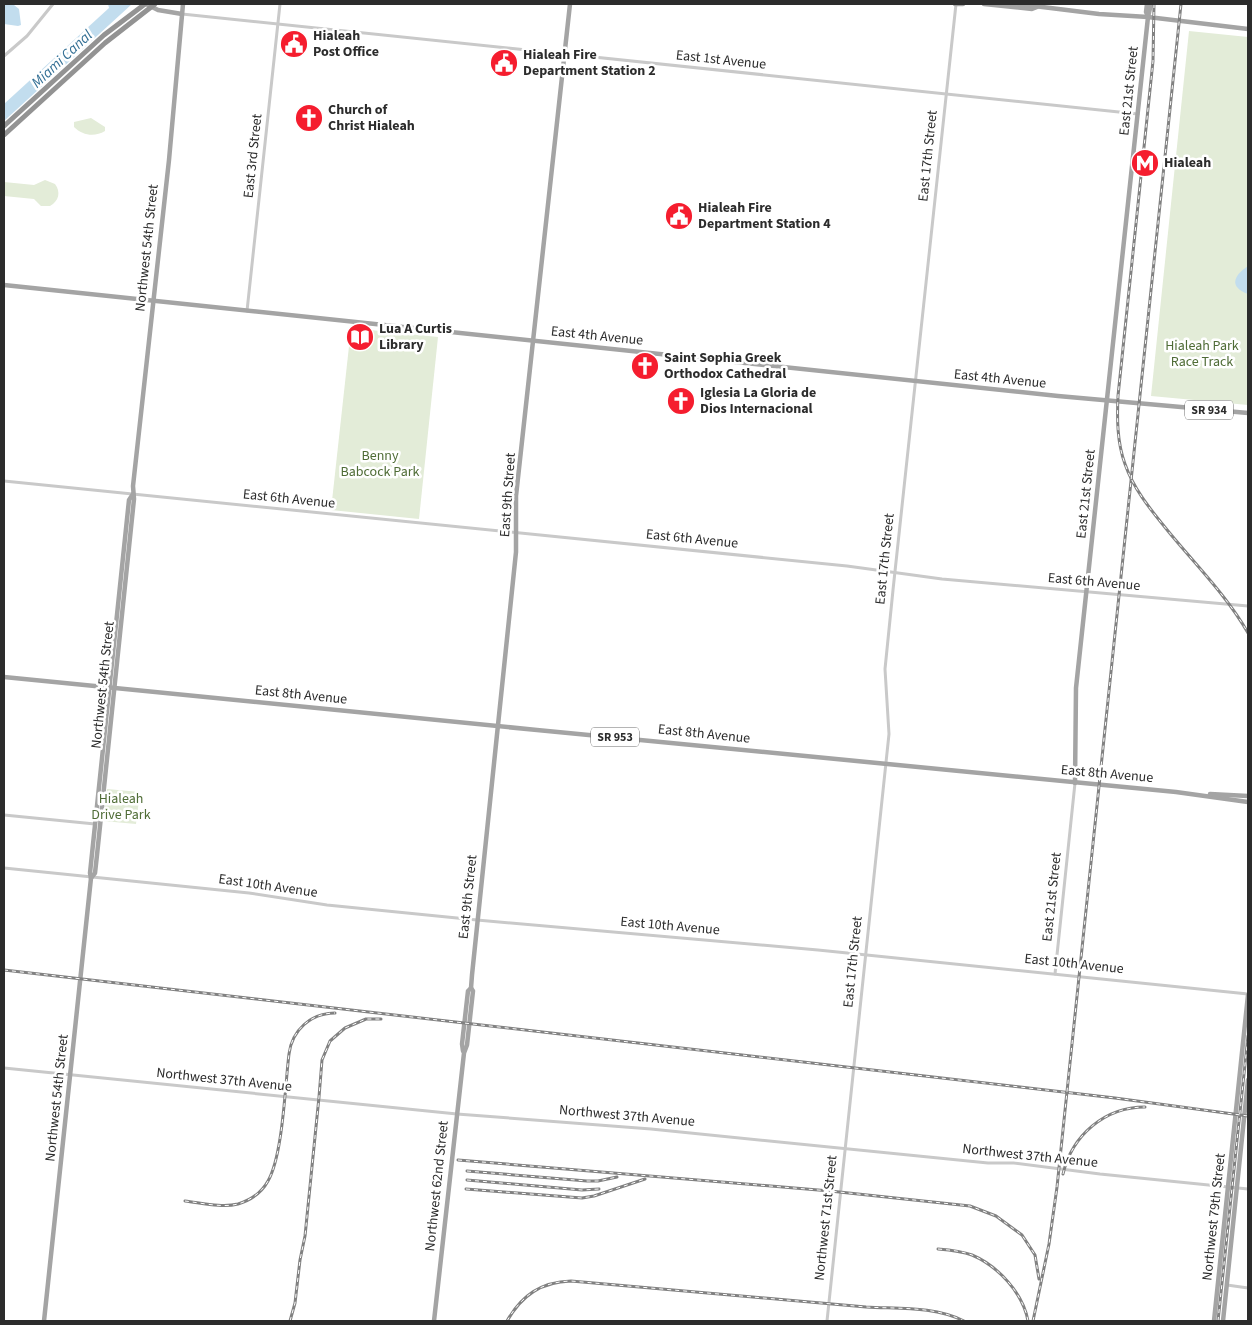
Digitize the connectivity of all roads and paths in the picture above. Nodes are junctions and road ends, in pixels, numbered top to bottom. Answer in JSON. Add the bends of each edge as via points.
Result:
{"nodes":[{"id":1,"x":53,"y":4,"type":"edge"},
{"id":2,"x":183,"y":4,"type":"edge"},
{"id":3,"x":280,"y":4,"type":"edge"},
{"id":4,"x":570,"y":4,"type":"edge"},
{"id":5,"x":956,"y":4,"type":"edge"},
{"id":6,"x":962,"y":4,"type":"edge"},
{"id":7,"x":984,"y":4,"type":"edge"},
{"id":8,"x":1018,"y":4,"type":"edge"},
{"id":9,"x":1147,"y":4,"type":"edge"},
{"id":10,"x":1151,"y":4,"type":"edge"},
{"id":11,"x":149,"y":5,"type":"edge"},
{"id":12,"x":1037,"y":6,"type":"junction"},
{"id":13,"x":182,"y":14,"type":"junction"},
{"id":14,"x":1148,"y":17,"type":"junction"},
{"id":15,"x":278,"y":24,"type":"junction"},
{"id":16,"x":1248,"y":29,"type":"edge"},
{"id":17,"x":564,"y":54,"type":"junction"},
{"id":18,"x":4,"y":56,"type":"edge"},
{"id":19,"x":946,"y":95,"type":"junction"},
{"id":20,"x":1138,"y":114,"type":"junction"},
{"id":21,"x":4,"y":126,"type":"edge"},
{"id":22,"x":4,"y":135,"type":"edge"},
{"id":23,"x":4,"y":285,"type":"edge"},
{"id":24,"x":153,"y":301,"type":"junction"},
{"id":25,"x":246,"y":311,"type":"junction"},
{"id":26,"x":533,"y":341,"type":"junction"},
{"id":27,"x":915,"y":381,"type":"junction"},
{"id":28,"x":1108,"y":400,"type":"junction"},
{"id":29,"x":1248,"y":413,"type":"edge"},
{"id":30,"x":4,"y":482,"type":"edge"},
{"id":31,"x":133,"y":494,"type":"junction"},
{"id":32,"x":516,"y":533,"type":"junction"},
{"id":33,"x":123,"y":552,"type":"junction"},
{"id":34,"x":895,"y":572,"type":"junction"},
{"id":35,"x":125,"y":592,"type":"junction"},
{"id":36,"x":1086,"y":592,"type":"junction"},
{"id":37,"x":1248,"y":606,"type":"edge"},
{"id":38,"x":4,"y":677,"type":"edge"},
{"id":39,"x":112,"y":688,"type":"junction"},
{"id":40,"x":499,"y":726,"type":"junction"},
{"id":41,"x":885,"y":763,"type":"junction"},
{"id":42,"x":1074,"y":783,"type":"junction"},
{"id":43,"x":102,"y":785,"type":"junction"},
{"id":44,"x":1201,"y":795,"type":"junction"},
{"id":45,"x":1248,"y":796,"type":"edge"},
{"id":46,"x":1248,"y":802,"type":"edge"},
{"id":47,"x":4,"y":815,"type":"edge"},
{"id":48,"x":95,"y":824,"type":"junction"},
{"id":49,"x":4,"y":868,"type":"edge"},
{"id":50,"x":91,"y":878,"type":"junction"},
{"id":51,"x":477,"y":920,"type":"junction"},
{"id":52,"x":866,"y":955,"type":"junction"},
{"id":53,"x":1055,"y":974,"type":"junction"},
{"id":54,"x":1248,"y":994,"type":"edge"},
{"id":55,"x":466,"y":1027,"type":"joint"},
{"id":56,"x":1245,"y":1053,"type":"edge"},
{"id":57,"x":4,"y":1068,"type":"edge"},
{"id":58,"x":71,"y":1075,"type":"junction"},
{"id":59,"x":1248,"y":1080,"type":"edge"},
{"id":60,"x":457,"y":1114,"type":"junction"},
{"id":61,"x":848,"y":1116,"type":"joint"},
{"id":62,"x":844,"y":1148,"type":"junction"},
{"id":63,"x":1228,"y":1187,"type":"junction"},
{"id":64,"x":1237,"y":1188,"type":"junction"},
{"id":65,"x":1248,"y":1189,"type":"edge"},
{"id":66,"x":1227,"y":1285,"type":"junction"},
{"id":67,"x":1248,"y":1288,"type":"edge"},
{"id":68,"x":44,"y":1321,"type":"edge"},
{"id":69,"x":434,"y":1321,"type":"edge"},
{"id":70,"x":827,"y":1321,"type":"edge"},
{"id":71,"x":1214,"y":1321,"type":"edge"},
{"id":72,"x":1223,"y":1321,"type":"edge"}],
"edges":[{"from":1,"to":18,"type":"street","via":[[27,36]]},
{"from":2,"to":13,"type":"main road","name":"Northwest 54th Street"},
{"from":3,"to":15,"type":"street","name":"East 3rd Street"},
{"from":4,"to":17,"type":"main road","name":"East 9th Street"},
{"from":5,"to":6,"type":"main road"},
{"from":5,"to":19,"type":"street","name":"East 17th Street"},
{"from":7,"to":12,"type":"main road"},
{"from":8,"to":12,"type":"main road"},
{"from":9,"to":14,"type":"main road"},
{"from":10,"to":14,"type":"main road"},
{"from":11,"to":13,"type":"main road"},
{"from":11,"to":21,"type":"highway","via":[[104,35]]},
{"from":11,"to":22,"type":"highway"},
{"from":12,"to":14,"type":"main road"},
{"from":13,"to":15,"type":"street","name":"East 1st Avenue"},
{"from":13,"to":24,"type":"main road","name":"Northwest 54th Street"},
{"from":14,"to":16,"type":"main road"},
{"from":14,"to":20,"type":"main road","name":"East 21st Street"},
{"from":15,"to":17,"type":"street","name":"East 1st Avenue"},
{"from":15,"to":25,"type":"street","name":"East 3rd Street"},
{"from":17,"to":19,"type":"street","name":"East 1st Avenue"},
{"from":17,"to":26,"type":"main road","name":"East 9th Street"},
{"from":19,"to":20,"type":"street","name":"East 1st Avenue"},
{"from":19,"to":27,"type":"street","name":"East 17th Street"},
{"from":20,"to":28,"type":"main road","name":"East 21st Street"},
{"from":23,"to":24,"type":"main road","name":"East 4th Avenue"},
{"from":24,"to":25,"type":"main road","name":"East 4th Avenue"},
{"from":24,"to":31,"type":"main road","name":"Northwest 54th Street"},
{"from":25,"to":26,"type":"main road","name":"East 4th Avenue"},
{"from":26,"to":27,"type":"main road","name":"East 4th Avenue"},
{"from":26,"to":32,"type":"main road","name":"East 9th Street","via":[[516,496]]},
{"from":27,"to":28,"type":"main road","name":"East 4th Avenue"},
{"from":27,"to":34,"type":"street","name":"East 17th Street"},
{"from":28,"to":29,"type":"main road","name":"East 4th Avenue","number":"SR 934"},
{"from":28,"to":36,"type":"main road","name":"East 21st Street"},
{"from":30,"to":31,"type":"street","name":"East 6th Avenue"},
{"from":31,"to":32,"type":"street","name":"East 6th Avenue"},
{"from":31,"to":33,"type":"main road","name":"Northwest 54th Street","via":[[129,500]]},
{"from":31,"to":35,"type":"main road","name":"Northwest 54th Street"},
{"from":32,"to":34,"type":"street","name":"East 6th Avenue"},
{"from":32,"to":40,"type":"main road","name":"East 9th Street"},
{"from":33,"to":35,"type":"main road"},
{"from":33,"to":39,"type":"main road","name":"Northwest 54th Street"},
{"from":34,"to":36,"type":"street","name":"East 6th Avenue"},
{"from":34,"to":41,"type":"street","name":"East 17th Street","via":[[885,669],[889,721]]},
{"from":35,"to":39,"type":"main road","name":"Northwest 54th Street"},
{"from":36,"to":37,"type":"street","name":"East 6th Avenue"},
{"from":36,"to":42,"type":"main road","name":"East 21st Street","via":[[1076,688]]},
{"from":38,"to":39,"type":"main road","number":"SR 953"},
{"from":39,"to":40,"type":"main road","name":"East 8th Avenue","number":"SR 953"},
{"from":39,"to":43,"type":"main road","name":"Northwest 54th Street"},
{"from":39,"to":43,"type":"main road","name":"Northwest 54th Street","via":[[102,758]]},
{"from":40,"to":41,"type":"main road","name":"East 8th Avenue","number":"SR 953"},
{"from":40,"to":51,"type":"main road","name":"East 9th Street"},
{"from":41,"to":42,"type":"main road","name":"East 8th Avenue","number":"SR 953"},
{"from":41,"to":52,"type":"street","name":"East 17th Street"},
{"from":42,"to":44,"type":"main road","name":"East 8th Avenue","number":"SR 953"},
{"from":42,"to":53,"type":"street","name":"East 21st Street"},
{"from":43,"to":48,"type":"main road","name":"Northwest 54th Street"},
{"from":43,"to":50,"type":"main road","name":"Northwest 54th Street","via":[[95,872]]},
{"from":44,"to":45,"type":"main road","name":"East 8th Avenue","number":"SR 953"},
{"from":44,"to":46,"type":"main road","name":"East 8th Avenue","number":"SR 953"},
{"from":47,"to":48,"type":"street"},
{"from":48,"to":50,"type":"main road","name":"Northwest 54th Street"},
{"from":49,"to":50,"type":"street","name":"East 10th Avenue"},
{"from":50,"to":51,"type":"street","name":"East 10th Avenue"},
{"from":50,"to":58,"type":"main road","name":"Northwest 54th Street"},
{"from":51,"to":52,"type":"street","name":"East 10th Avenue"},
{"from":51,"to":55,"type":"main road","name":"East 9th Street"},
{"from":52,"to":53,"type":"street","name":"East 10th Avenue"},
{"from":52,"to":61,"type":"street","name":"East 17th Street"},
{"from":53,"to":54,"type":"street","name":"East 10th Avenue"},
{"from":54,"to":56,"type":"main road","name":"Northwest 79th Street"},
{"from":55,"to":60,"type":"main road","name":"Northwest 62nd Street"},
{"from":56,"to":63,"type":"main road","name":"Northwest 79th Street"},
{"from":57,"to":58,"type":"street","name":"Northwest 37th Avenue"},
{"from":58,"to":60,"type":"street","name":"Northwest 37th Avenue"},
{"from":58,"to":68,"type":"main road","name":"Northwest 54th Street"},
{"from":59,"to":64,"type":"main road","name":"Northwest 79th Street"},
{"from":60,"to":62,"type":"street","name":"Northwest 37th Avenue","via":[[651,1128]]},
{"from":60,"to":69,"type":"main road","name":"Northwest 62nd Street"},
{"from":61,"to":62,"type":"street","name":"Northwest 71st Street"},
{"from":62,"to":63,"type":"street","name":"Northwest 37th Avenue"},
{"from":62,"to":70,"type":"street","name":"Northwest 71st Street"},
{"from":63,"to":64,"type":"street","name":"Northwest 37th Avenue"},
{"from":63,"to":71,"type":"main road","name":"Northwest 79th Street"},
{"from":64,"to":65,"type":"street","name":"Northwest 37th Avenue"},
{"from":64,"to":66,"type":"main road","name":"Northwest 79th Street"},
{"from":66,"to":67,"type":"street"},
{"from":66,"to":72,"type":"main road","name":"Northwest 79th Street"}]}
